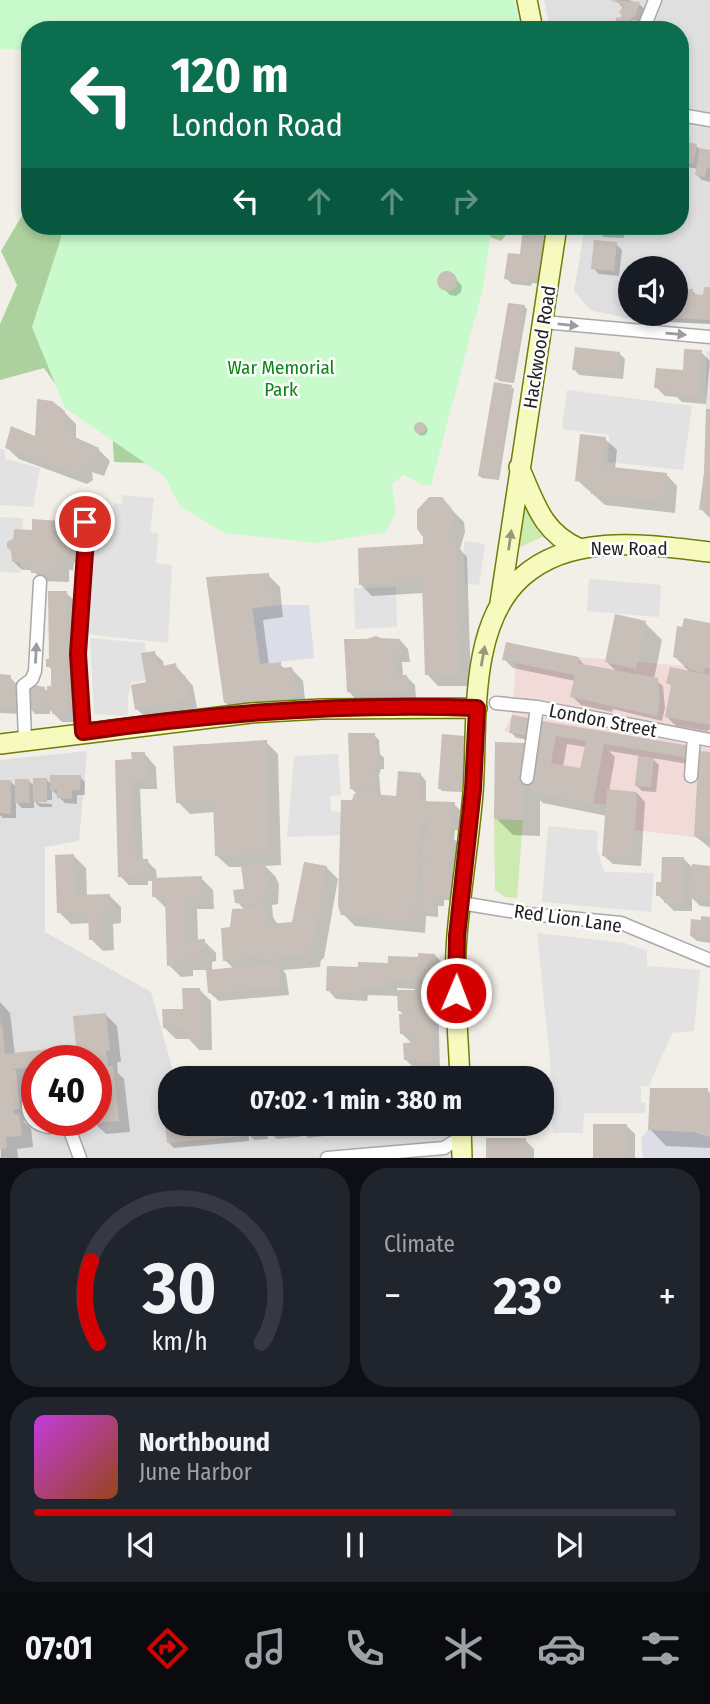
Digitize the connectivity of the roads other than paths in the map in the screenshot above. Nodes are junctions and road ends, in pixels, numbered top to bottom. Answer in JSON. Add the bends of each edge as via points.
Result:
{"nodes":[{"id":1,"x":527,"y":0,"type":"edge"},
{"id":2,"x":655,"y":0,"type":"edge"},
{"id":3,"x":532,"y":21,"type":"edge"},
{"id":4,"x":647,"y":21,"type":"edge"},
{"id":5,"x":689,"y":116,"type":"edge"},
{"id":6,"x":710,"y":120,"type":"edge"},
{"id":7,"x":556,"y":235,"type":"edge"},
{"id":8,"x":543,"y":322,"type":"junction"},
{"id":9,"x":710,"y":337,"type":"edge"},
{"id":10,"x":519,"y":467,"type":"junction"},
{"id":11,"x":81,"y":513,"type":"dead end"},
{"id":12,"x":578,"y":548,"type":"junction"},
{"id":13,"x":710,"y":552,"type":"edge"},
{"id":14,"x":40,"y":582,"type":"dead end"},
{"id":15,"x":500,"y":607,"type":"junction"},
{"id":16,"x":496,"y":702,"type":"dead end"},
{"id":17,"x":537,"y":707,"type":"junction"},
{"id":18,"x":477,"y":708,"type":"junction"},
{"id":19,"x":83,"y":732,"type":"junction"},
{"id":20,"x":694,"y":737,"type":"junction"},
{"id":21,"x":24,"y":740,"type":"junction"},
{"id":22,"x":710,"y":740,"type":"edge"},
{"id":23,"x":0,"y":744,"type":"edge"},
{"id":24,"x":691,"y":776,"type":"dead end"},
{"id":25,"x":527,"y":778,"type":"dead end"},
{"id":26,"x":461,"y":903,"type":"junction"},
{"id":27,"x":710,"y":960,"type":"edge"},
{"id":28,"x":459,"y":1066,"type":"edge"},
{"id":29,"x":71,"y":1136,"type":"edge"},
{"id":30,"x":459,"y":1136,"type":"edge"},
{"id":31,"x":461,"y":1136,"type":"edge"},
{"id":32,"x":80,"y":1158,"type":"edge"},
{"id":33,"x":327,"y":1158,"type":"edge"},
{"id":34,"x":462,"y":1158,"type":"edge"}],
"edges":[{"from":1,"to":3,"type":"street"},
{"from":2,"to":4,"type":"street"},
{"from":5,"to":6,"type":"street"},
{"from":7,"to":8,"type":"street","name":"Hackwood Road"},
{"from":8,"to":9,"type":"street","one_way":true},
{"from":8,"to":10,"type":"street","name":"Hackwood Road"},
{"from":10,"to":12,"type":"street","via":[[548,528]]},
{"from":15,"to":10,"type":"street","name":"Hackwood Road","one_way":true},
{"from":11,"to":19,"type":"street","via":[[87,531],[78,654]]},
{"from":12,"to":13,"type":"street","name":"New Road","via":[[610,544]]},
{"from":12,"to":15,"type":"street","name":"New Road","via":[[524,575]]},
{"from":21,"to":14,"type":"street","one_way":true,"via":[[23,686],[35,671]]},
{"from":18,"to":15,"type":"street","name":"New Road","one_way":true,"via":[[483,653]]},
{"from":16,"to":17,"type":"street","name":"London Street"},
{"from":17,"to":20,"type":"street","name":"London Street"},
{"from":17,"to":25,"type":"street"},
{"from":18,"to":19,"type":"street","via":[[251,713]]},
{"from":18,"to":26,"type":"street","name":"New Road"},
{"from":19,"to":21,"type":"street"},
{"from":20,"to":22,"type":"street","name":"London Street"},
{"from":20,"to":24,"type":"street"},
{"from":21,"to":23,"type":"street"},
{"from":26,"to":27,"type":"street","name":"Red Lion Lane","via":[[621,923]]},
{"from":26,"to":28,"type":"street","name":"New Road","via":[[456,993]]},
{"from":29,"to":32,"type":"street"},
{"from":30,"to":33,"type":"street","via":[[444,1148]]},
{"from":31,"to":34,"type":"street"}]}
